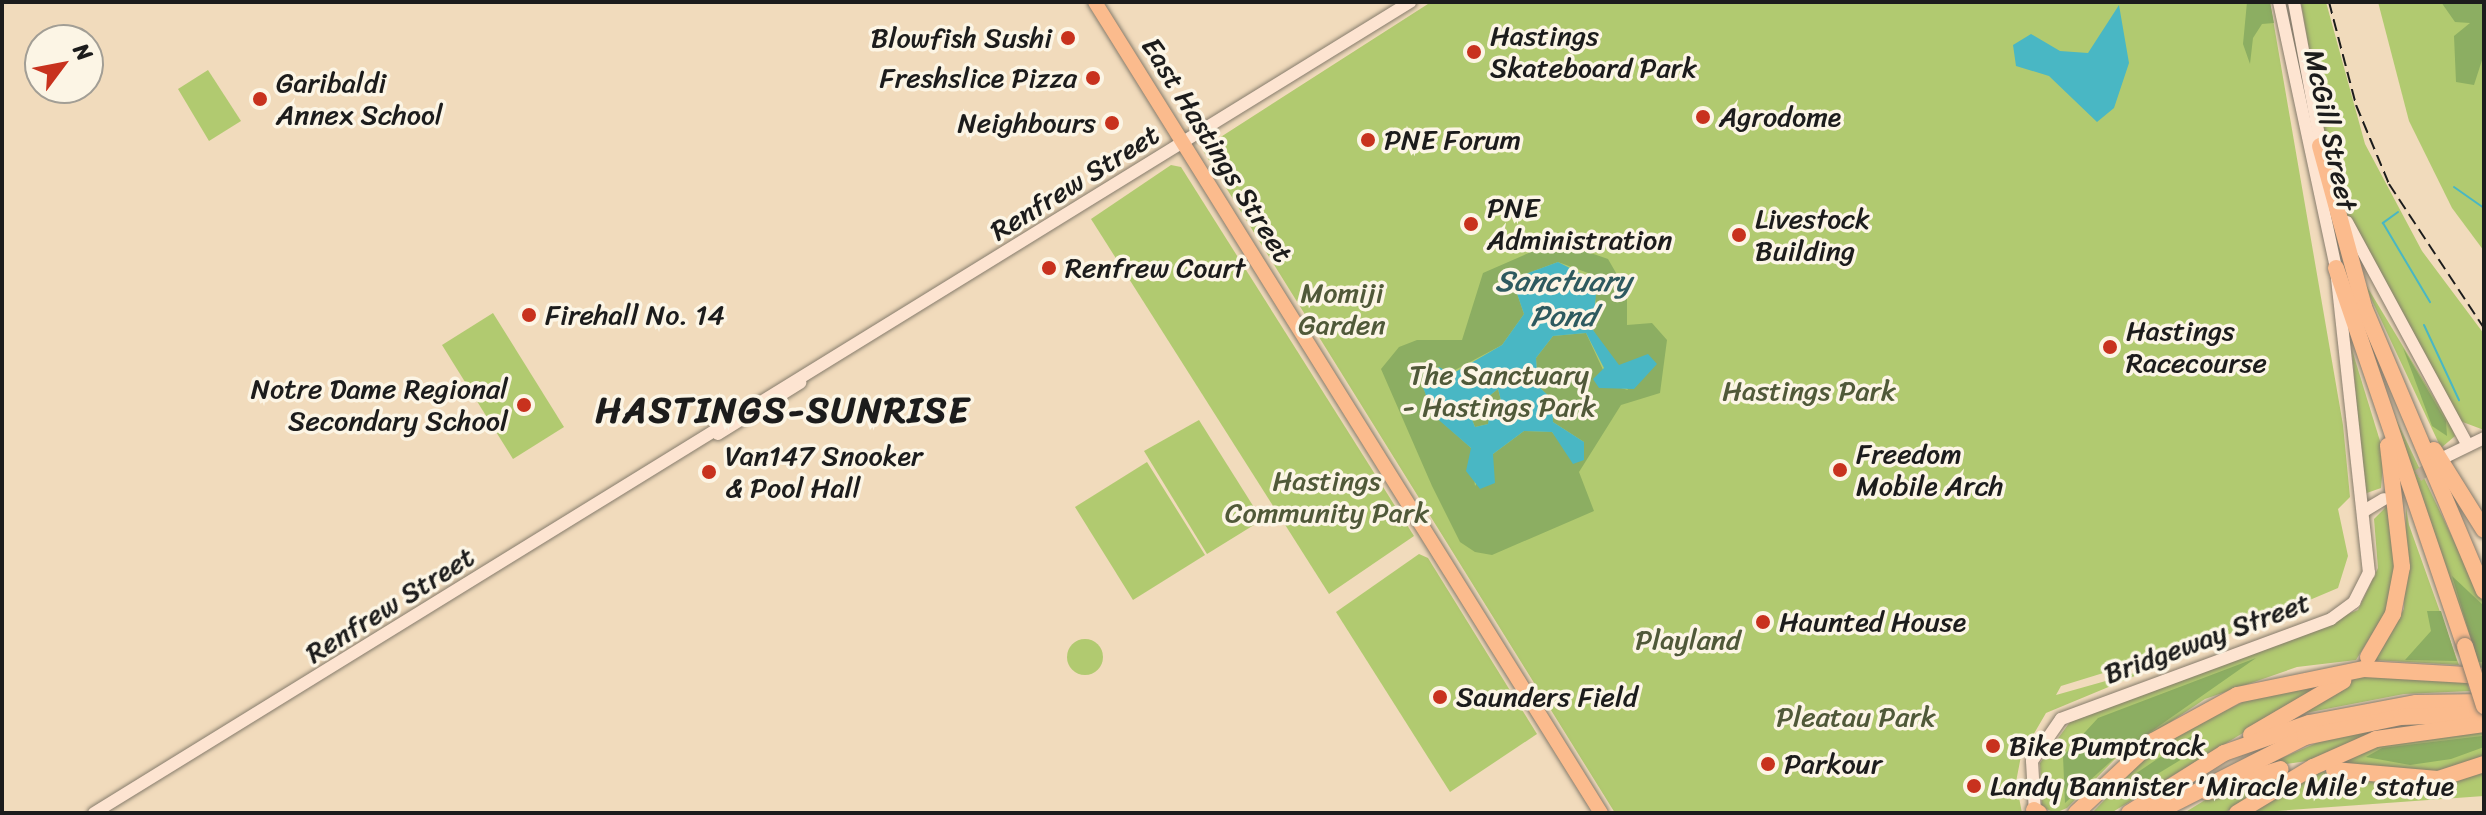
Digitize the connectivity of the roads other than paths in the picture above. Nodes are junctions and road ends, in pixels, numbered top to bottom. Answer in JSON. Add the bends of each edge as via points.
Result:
{"nodes":[{"id":1,"x":1095,"y":2,"type":"edge"},
{"id":2,"x":1410,"y":2,"type":"edge"},
{"id":3,"x":2279,"y":2,"type":"edge"},
{"id":4,"x":2294,"y":2,"type":"edge"},
{"id":5,"x":1183,"y":144,"type":"junction"},
{"id":6,"x":2320,"y":146,"type":"junction"},
{"id":7,"x":2336,"y":268,"type":"junction"},
{"id":8,"x":2364,"y":307,"type":"junction"},
{"id":9,"x":2380,"y":405,"type":"junction"},
{"id":10,"x":2484,"y":438,"type":"edge"},
{"id":11,"x":2467,"y":444,"type":"junction"},
{"id":12,"x":2447,"y":456,"type":"tunnel mouth"},
{"id":13,"x":2384,"y":499,"type":"dead end"},
{"id":14,"x":2364,"y":511,"type":"junction"},
{"id":15,"x":2484,"y":530,"type":"edge"},
{"id":16,"x":2484,"y":591,"type":"edge"},
{"id":17,"x":2368,"y":657,"type":"dead end"},
{"id":18,"x":2484,"y":676,"type":"edge"},
{"id":19,"x":2343,"y":681,"type":"dead end"},
{"id":20,"x":2484,"y":704,"type":"edge"},
{"id":21,"x":2484,"y":714,"type":"edge"},
{"id":22,"x":2484,"y":724,"type":"edge"},
{"id":23,"x":2224,"y":753,"type":"junction"},
{"id":24,"x":2484,"y":764,"type":"edge"},
{"id":25,"x":2281,"y":769,"type":"dead end"},
{"id":26,"x":2334,"y":770,"type":"dead end"},
{"id":27,"x":2036,"y":812,"type":"edge"},
{"id":28,"x":94,"y":813,"type":"edge"},
{"id":29,"x":1601,"y":813,"type":"edge"},
{"id":30,"x":2076,"y":813,"type":"edge"},
{"id":31,"x":2129,"y":813,"type":"edge"},
{"id":32,"x":2155,"y":813,"type":"edge"},
{"id":33,"x":2167,"y":813,"type":"edge"},
{"id":34,"x":2237,"y":813,"type":"edge"}],
"edges":[{"from":1,"to":5,"type":"main road","name":"East Hastings Street"},
{"from":2,"to":5,"type":"street","name":"Renfrew Street"},
{"from":3,"to":7,"type":"street","name":"McGill Street"},
{"from":4,"to":6,"type":"street","name":"McGill Street"},
{"from":5,"to":28,"type":"street","name":"Renfrew Street"},
{"from":5,"to":29,"type":"main road","name":"East Hastings Street"},
{"from":6,"to":8,"type":"highway"},
{"from":6,"to":11,"type":"street","name":"McGill Street","via":[[2360,252]]},
{"from":7,"to":9,"type":"highway"},
{"from":7,"to":14,"type":"street","name":"McGill Street","via":[[2354,486]]},
{"from":8,"to":15,"type":"highway","via":[[2437,456]]},
{"from":8,"to":16,"type":"highway"},
{"from":9,"to":17,"type":"highway","via":[[2402,567],[2393,614]]},
{"from":9,"to":20,"type":"highway","bridge":true},
{"from":10,"to":11,"type":"street"},
{"from":11,"to":12,"type":"street"},
{"from":13,"to":14,"type":"street"},
{"from":14,"to":27,"type":"street","name":"Bridgeway Street","via":[[2369,573],[2345,611],[2061,719],[2032,761]]},
{"from":18,"to":30,"type":"highway","via":[[2364,669],[2237,695],[2153,741]]},
{"from":19,"to":23,"type":"highway"},
{"from":20,"to":23,"type":"highway","via":[[2344,714]]},
{"from":21,"to":32,"type":"highway","via":[[2401,717],[2305,737],[2227,771]]},
{"from":22,"to":34,"type":"highway","via":[[2376,739],[2321,762]]},
{"from":23,"to":31,"type":"highway"},
{"from":24,"to":26,"type":"highway","via":[[2438,779]]},
{"from":25,"to":33,"type":"highway","via":[[2221,785]]}]}
